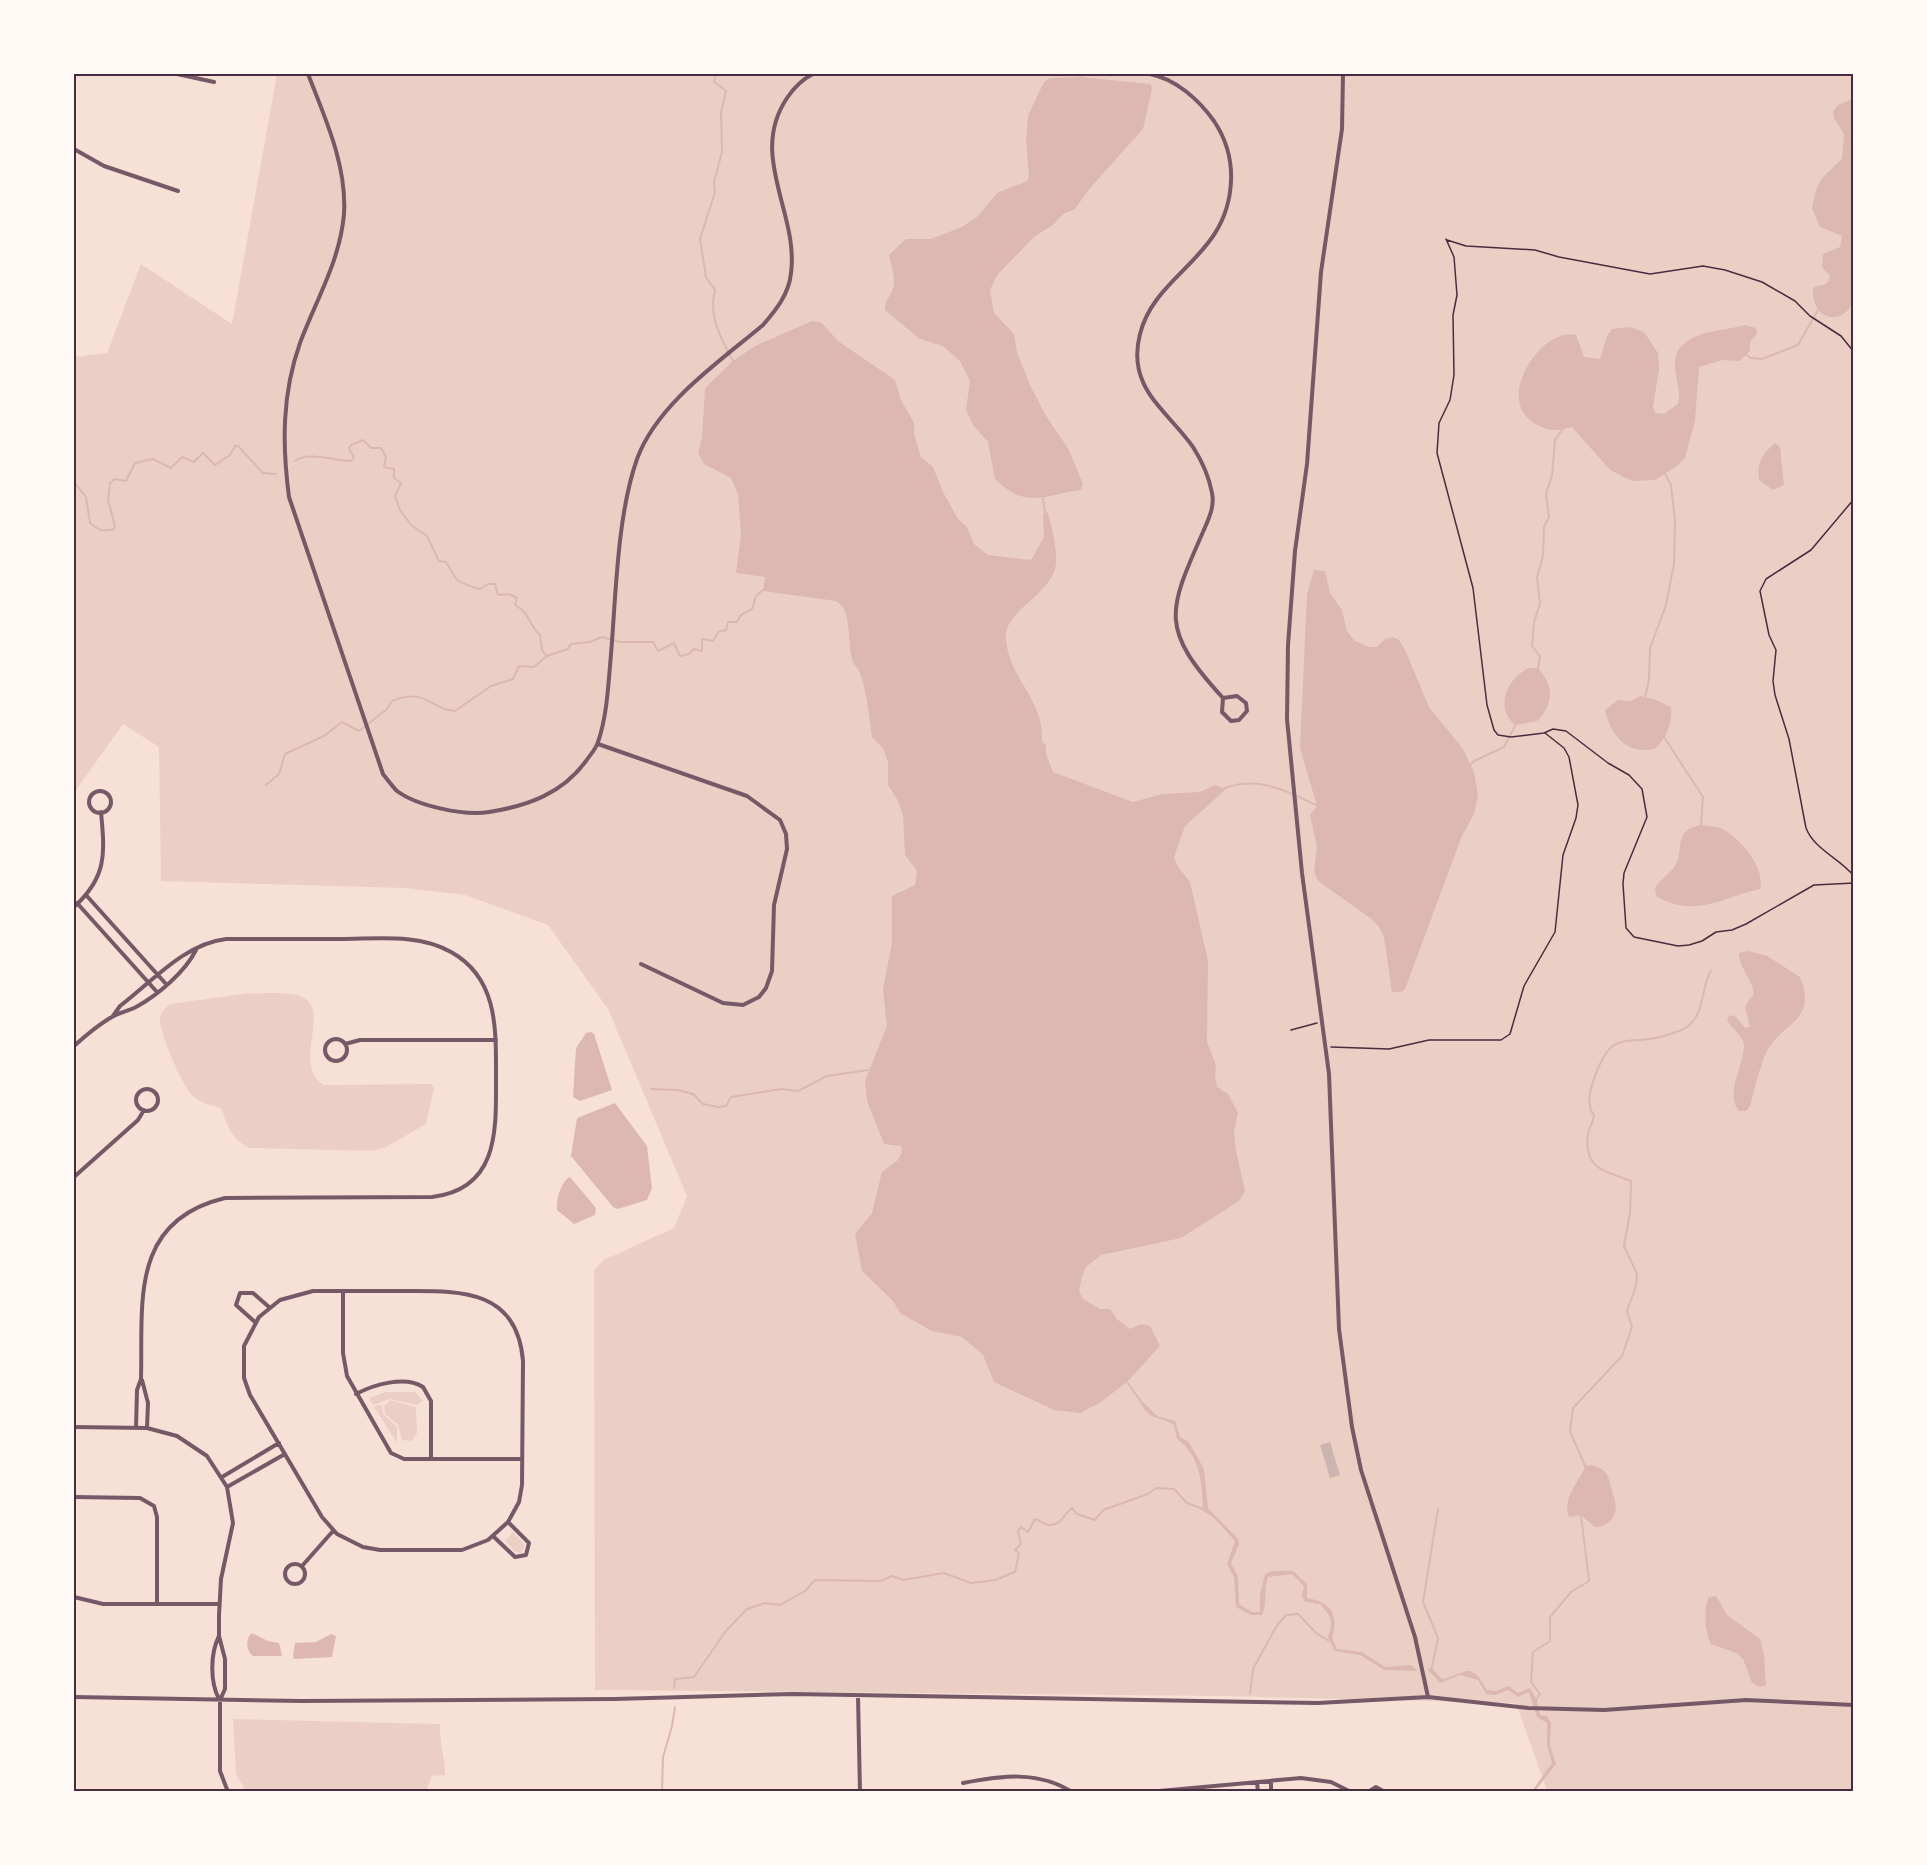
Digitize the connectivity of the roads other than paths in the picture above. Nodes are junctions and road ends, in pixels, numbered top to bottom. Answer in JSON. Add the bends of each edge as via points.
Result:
{"nodes":[{"id":1,"x":177,"y":74,"type":"edge"},
{"id":2,"x":308,"y":74,"type":"edge"},
{"id":3,"x":813,"y":74,"type":"edge"},
{"id":4,"x":1150,"y":74,"type":"edge"},
{"id":5,"x":1343,"y":74,"type":"edge"},
{"id":6,"x":214,"y":82,"type":"dead end"},
{"id":7,"x":74,"y":149,"type":"edge"},
{"id":8,"x":178,"y":191,"type":"dead end"},
{"id":9,"x":1223,"y":698,"type":"junction"},
{"id":10,"x":598,"y":744,"type":"junction"},
{"id":11,"x":101,"y":812,"type":"junction"},
{"id":12,"x":86,"y":895,"type":"junction"},
{"id":13,"x":75,"y":905,"type":"edge"},
{"id":14,"x":197,"y":949,"type":"junction"},
{"id":15,"x":641,"y":964,"type":"dead end"},
{"id":16,"x":159,"y":976,"type":"junction"},
{"id":17,"x":150,"y":984,"type":"junction"},
{"id":18,"x":166,"y":984,"type":"junction"},
{"id":19,"x":157,"y":992,"type":"junction"},
{"id":20,"x":113,"y":1016,"type":"junction"},
{"id":21,"x":496,"y":1040,"type":"junction"},
{"id":22,"x":345,"y":1044,"type":"junction"},
{"id":23,"x":74,"y":1046,"type":"edge"},
{"id":24,"x":144,"y":1110,"type":"junction"},
{"id":25,"x":74,"y":1177,"type":"edge"},
{"id":26,"x":343,"y":1291,"type":"junction"},
{"id":27,"x":269,"y":1307,"type":"junction"},
{"id":28,"x":255,"y":1322,"type":"junction"},
{"id":29,"x":141,"y":1379,"type":"junction"},
{"id":30,"x":356,"y":1394,"type":"junction"},
{"id":31,"x":74,"y":1427,"type":"edge"},
{"id":32,"x":136,"y":1428,"type":"junction"},
{"id":33,"x":147,"y":1428,"type":"junction"},
{"id":34,"x":279,"y":1443,"type":"junction"},
{"id":35,"x":285,"y":1454,"type":"junction"},
{"id":36,"x":431,"y":1458,"type":"junction"},
{"id":37,"x":522,"y":1459,"type":"junction"},
{"id":38,"x":222,"y":1477,"type":"junction"},
{"id":39,"x":227,"y":1487,"type":"junction"},
{"id":40,"x":74,"y":1497,"type":"edge"},
{"id":41,"x":508,"y":1522,"type":"junction"},
{"id":42,"x":333,"y":1531,"type":"junction"},
{"id":43,"x":494,"y":1537,"type":"junction"},
{"id":44,"x":302,"y":1566,"type":"junction"},
{"id":45,"x":74,"y":1597,"type":"edge"},
{"id":46,"x":157,"y":1604,"type":"junction"},
{"id":47,"x":219,"y":1604,"type":"junction"},
{"id":48,"x":219,"y":1636,"type":"junction"},
{"id":49,"x":858,"y":1696,"type":"junction"},
{"id":50,"x":74,"y":1697,"type":"edge"},
{"id":51,"x":1428,"y":1697,"type":"junction"},
{"id":52,"x":220,"y":1700,"type":"junction"},
{"id":53,"x":1854,"y":1705,"type":"edge"},
{"id":54,"x":1271,"y":1780,"type":"junction"},
{"id":55,"x":1257,"y":1782,"type":"junction"},
{"id":56,"x":963,"y":1783,"type":"dead end"},
{"id":57,"x":228,"y":1791,"type":"edge"},
{"id":58,"x":860,"y":1791,"type":"edge"},
{"id":59,"x":1072,"y":1791,"type":"edge"},
{"id":60,"x":1148,"y":1791,"type":"edge"},
{"id":61,"x":1258,"y":1791,"type":"edge"},
{"id":62,"x":1271,"y":1791,"type":"edge"},
{"id":63,"x":1351,"y":1791,"type":"edge"},
{"id":64,"x":1368,"y":1791,"type":"edge"},
{"id":65,"x":1385,"y":1791,"type":"edge"}],
"edges":[{"from":1,"to":6,"type":"street"},
{"from":2,"to":10,"type":"street","via":[[336,150],[344,215],[334,263],[299,345],[286,398],[285,461],[289,496],[300,533],[383,774],[397,790],[416,801],[484,813],[521,807],[555,791],[576,775]]},
{"from":3,"to":10,"type":"street","via":[[792,91],[771,132],[791,250],[786,293],[763,325],[665,410],[637,459],[625,507],[607,696]]},
{"from":4,"to":9,"type":"street","via":[[1175,84],[1206,110],[1228,150],[1232,173],[1231,196],[1219,230],[1148,314],[1138,353],[1147,393],[1192,446],[1203,463],[1213,495],[1210,515],[1178,588],[1175,619],[1179,637],[1194,665]]},
{"from":5,"to":51,"type":"street","via":[[1342,129],[1321,272],[1307,464],[1295,551],[1287,702],[1302,873],[1326,1047],[1339,1329],[1352,1427],[1361,1470],[1415,1637]]},
{"from":7,"to":8,"type":"street","via":[[111,169]]},
{"from":9,"to":9,"type":"street","via":[[1224,716],[1235,721],[1243,718],[1247,711],[1244,700],[1237,696]]},
{"from":10,"to":15,"type":"street","via":[[747,796],[780,820],[786,834],[787,849],[774,904],[772,971],[759,997],[743,1005],[723,1003]]},
{"from":11,"to":11,"type":"street","via":[[107,810],[111,801],[106,793],[97,791],[89,804]]},
{"from":11,"to":12,"type":"street","via":[[103,860]]},
{"from":12,"to":13,"type":"street"},
{"from":12,"to":16,"type":"street"},
{"from":13,"to":17,"type":"street"},
{"from":14,"to":16,"type":"street","via":[[188,951]]},
{"from":14,"to":18,"type":"street"},
{"from":14,"to":21,"type":"street","via":[[226,939],[406,939],[430,943],[459,957],[479,977],[492,1005]]},
{"from":16,"to":17,"type":"street"},
{"from":16,"to":18,"type":"street"},
{"from":17,"to":19,"type":"street"},
{"from":17,"to":20,"type":"street"},
{"from":18,"to":19,"type":"street"},
{"from":19,"to":20,"type":"street","via":[[134,1008]]},
{"from":20,"to":23,"type":"street"},
{"from":21,"to":22,"type":"street","via":[[360,1040]]},
{"from":21,"to":29,"type":"street","via":[[494,1145],[482,1168],[462,1187],[432,1197],[225,1198],[193,1210],[169,1228],[153,1251],[143,1279]]},
{"from":22,"to":22,"type":"street","via":[[331,1040],[326,1054],[333,1060],[342,1058],[347,1050]]},
{"from":24,"to":24,"type":"street","via":[[157,1103],[156,1094],[148,1089],[136,1097]]},
{"from":24,"to":25,"type":"street","via":[[138,1120]]},
{"from":26,"to":27,"type":"street","via":[[301,1292]]},
{"from":26,"to":30,"type":"street","via":[[343,1361]]},
{"from":26,"to":37,"type":"street","via":[[463,1292],[500,1309],[515,1329],[522,1352]]},
{"from":27,"to":28,"type":"street"},
{"from":27,"to":28,"type":"street","via":[[253,1293],[240,1293],[236,1305]]},
{"from":28,"to":34,"type":"street","via":[[244,1346],[244,1378]]},
{"from":29,"to":32,"type":"street"},
{"from":29,"to":33,"type":"street","via":[[146,1390]]},
{"from":30,"to":36,"type":"street","via":[[391,1453],[399,1458]]},
{"from":30,"to":36,"type":"street","via":[[385,1383],[414,1383],[423,1387],[431,1401]]},
{"from":31,"to":32,"type":"street"},
{"from":32,"to":33,"type":"street"},
{"from":33,"to":38,"type":"street","via":[[169,1432],[193,1444]]},
{"from":34,"to":35,"type":"street"},
{"from":34,"to":38,"type":"street"},
{"from":35,"to":39,"type":"street"},
{"from":35,"to":42,"type":"street"},
{"from":36,"to":37,"type":"street"},
{"from":37,"to":41,"type":"street","via":[[521,1494]]},
{"from":38,"to":39,"type":"street"},
{"from":39,"to":47,"type":"street","via":[[233,1523]]},
{"from":40,"to":46,"type":"street","via":[[141,1498],[154,1506]]},
{"from":41,"to":43,"type":"street"},
{"from":41,"to":43,"type":"street","via":[[529,1543],[526,1555],[515,1557]]},
{"from":42,"to":43,"type":"street","via":[[356,1545],[380,1550],[462,1550]]},
{"from":42,"to":44,"type":"street"},
{"from":44,"to":44,"type":"street","via":[[288,1566],[286,1580],[295,1584],[303,1580]]},
{"from":45,"to":46,"type":"street","via":[[96,1604]]},
{"from":46,"to":47,"type":"street"},
{"from":47,"to":48,"type":"street"},
{"from":48,"to":52,"type":"street","via":[[225,1669],[225,1689]]},
{"from":48,"to":52,"type":"street","via":[[214,1645],[213,1689]]},
{"from":49,"to":51,"type":"street","via":[[1318,1703]]},
{"from":49,"to":52,"type":"street"},
{"from":49,"to":58,"type":"street"},
{"from":50,"to":52,"type":"street"},
{"from":51,"to":53,"type":"street","via":[[1528,1708],[1630,1710],[1746,1700]]},
{"from":52,"to":57,"type":"street","via":[[220,1771]]},
{"from":54,"to":55,"type":"street"},
{"from":54,"to":62,"type":"street"},
{"from":54,"to":63,"type":"street","via":[[1319,1779]]},
{"from":55,"to":60,"type":"street"},
{"from":55,"to":61,"type":"street"},
{"from":56,"to":59,"type":"street","via":[[1022,1775]]},
{"from":64,"to":65,"type":"street","via":[[1376,1787]]}]}
